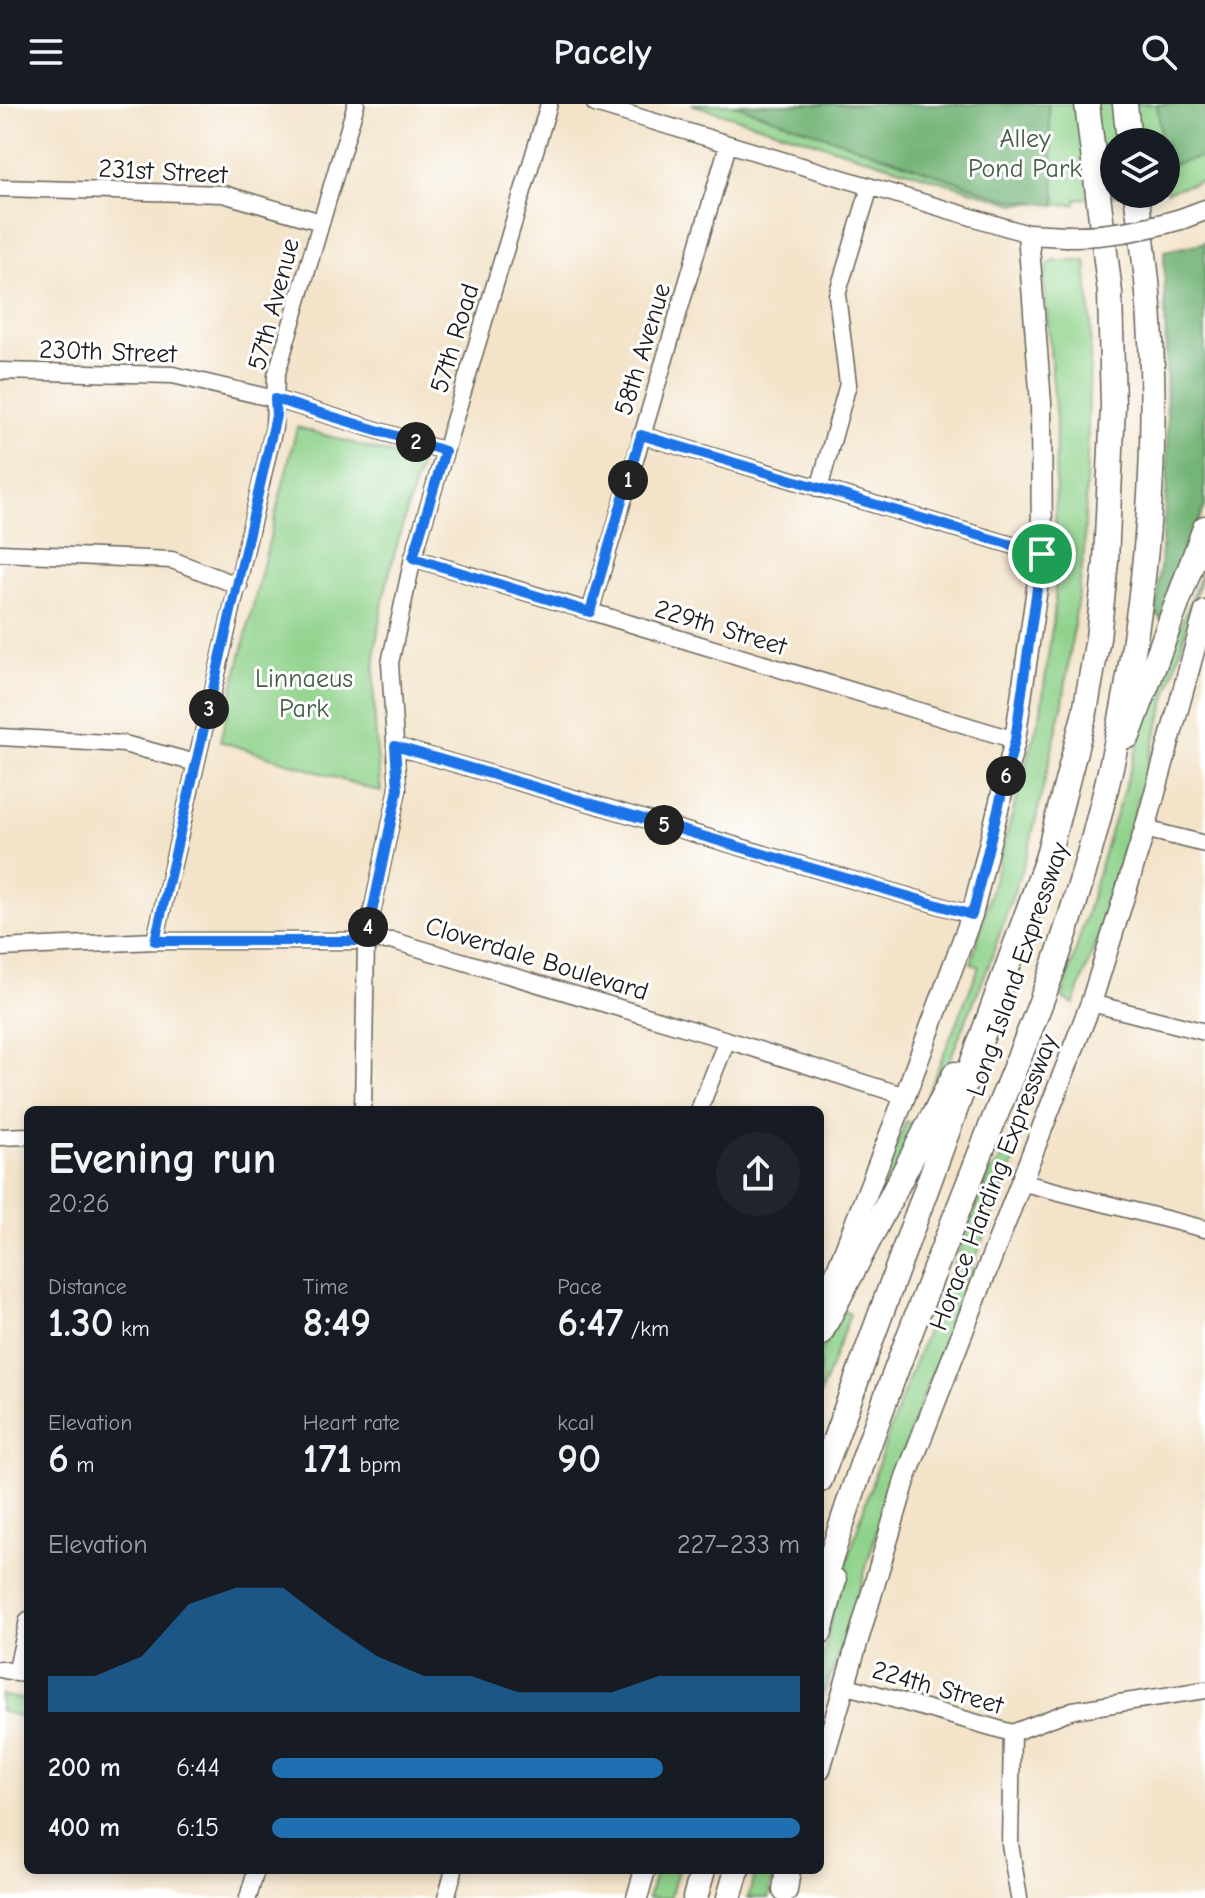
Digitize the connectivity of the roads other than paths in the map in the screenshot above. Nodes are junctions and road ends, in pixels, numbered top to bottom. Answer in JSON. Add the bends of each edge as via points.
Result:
{"nodes":[{"id":1,"x":356,"y":104,"type":"edge"},
{"id":2,"x":549,"y":104,"type":"edge"},
{"id":3,"x":595,"y":104,"type":"edge"},
{"id":4,"x":1087,"y":104,"type":"edge"},
{"id":5,"x":1125,"y":104,"type":"edge"},
{"id":6,"x":1137,"y":104,"type":"edge"},
{"id":7,"x":1128,"y":128,"type":"edge"},
{"id":8,"x":1138,"y":128,"type":"edge"},
{"id":9,"x":728,"y":145,"type":"junction"},
{"id":10,"x":870,"y":187,"type":"junction"},
{"id":11,"x":0,"y":188,"type":"edge"},
{"id":12,"x":1140,"y":208,"type":"edge"},
{"id":13,"x":1205,"y":210,"type":"edge"},
{"id":14,"x":321,"y":222,"type":"junction"},
{"id":15,"x":1028,"y":234,"type":"junction"},
{"id":16,"x":0,"y":371,"type":"edge"},
{"id":17,"x":275,"y":399,"type":"junction"},
{"id":18,"x":641,"y":435,"type":"junction"},
{"id":19,"x":445,"y":451,"type":"junction"},
{"id":20,"x":819,"y":489,"type":"junction"},
{"id":21,"x":1205,"y":528,"type":"edge"},
{"id":22,"x":0,"y":553,"type":"edge"},
{"id":23,"x":1042,"y":554,"type":"junction"},
{"id":24,"x":413,"y":558,"type":"junction"},
{"id":25,"x":239,"y":586,"type":"junction"},
{"id":26,"x":1205,"y":611,"type":"edge"},
{"id":27,"x":590,"y":612,"type":"junction"},
{"id":28,"x":1200,"y":651,"type":"edge"},
{"id":29,"x":0,"y":737,"type":"edge"},
{"id":30,"x":1015,"y":740,"type":"junction"},
{"id":31,"x":395,"y":746,"type":"junction"},
{"id":32,"x":196,"y":763,"type":"junction"},
{"id":33,"x":1105,"y":794,"type":"junction"},
{"id":34,"x":1145,"y":829,"type":"junction"},
{"id":35,"x":1205,"y":844,"type":"edge"},
{"id":36,"x":972,"y":915,"type":"junction"},
{"id":37,"x":155,"y":941,"type":"junction"},
{"id":38,"x":366,"y":941,"type":"junction"},
{"id":39,"x":0,"y":948,"type":"edge"},
{"id":40,"x":1013,"y":957,"type":"junction"},
{"id":41,"x":1091,"y":1003,"type":"junction"},
{"id":42,"x":1205,"y":1032,"type":"edge"},
{"id":43,"x":727,"y":1040,"type":"junction"},
{"id":44,"x":905,"y":1096,"type":"junction"},
{"id":45,"x":363,"y":1106,"type":"edge"},
{"id":46,"x":701,"y":1106,"type":"edge"},
{"id":47,"x":24,"y":1136,"type":"edge"},
{"id":48,"x":0,"y":1137,"type":"edge"},
{"id":49,"x":1020,"y":1182,"type":"junction"},
{"id":50,"x":1205,"y":1229,"type":"edge"},
{"id":51,"x":824,"y":1304,"type":"edge"},
{"id":52,"x":824,"y":1326,"type":"edge"},
{"id":53,"x":824,"y":1469,"type":"edge"},
{"id":54,"x":854,"y":1488,"type":"junction"},
{"id":55,"x":824,"y":1581,"type":"edge"},
{"id":56,"x":824,"y":1617,"type":"edge"},
{"id":57,"x":24,"y":1636,"type":"edge"},
{"id":58,"x":15,"y":1672,"type":"edge"},
{"id":59,"x":844,"y":1685,"type":"junction"},
{"id":60,"x":1205,"y":1690,"type":"edge"},
{"id":61,"x":1012,"y":1733,"type":"junction"},
{"id":62,"x":824,"y":1755,"type":"edge"},
{"id":63,"x":255,"y":1874,"type":"edge"},
{"id":64,"x":453,"y":1874,"type":"edge"},
{"id":65,"x":644,"y":1874,"type":"edge"},
{"id":66,"x":702,"y":1874,"type":"edge"},
{"id":67,"x":736,"y":1874,"type":"edge"},
{"id":68,"x":248,"y":1898,"type":"edge"},
{"id":69,"x":446,"y":1898,"type":"edge"},
{"id":70,"x":637,"y":1898,"type":"edge"},
{"id":71,"x":695,"y":1898,"type":"edge"},
{"id":72,"x":729,"y":1898,"type":"edge"},
{"id":73,"x":1019,"y":1898,"type":"edge"}],
"edges":[{"from":1,"to":14,"type":"street","name":"57th Avenue"},
{"from":2,"to":19,"type":"street","name":"57th Road"},
{"from":3,"to":9,"type":"street"},
{"from":4,"to":40,"type":"highway","name":"Long Island Expressway","via":[[1110,293],[1113,406],[1106,561],[1098,638],[1076,751]]},
{"from":5,"to":7,"type":"highway"},
{"from":6,"to":8,"type":"highway"},
{"from":9,"to":10,"type":"street"},
{"from":9,"to":18,"type":"street","name":"58th Avenue"},
{"from":10,"to":15,"type":"street"},
{"from":10,"to":20,"type":"street","via":[[837,295],[848,384]]},
{"from":11,"to":14,"type":"street","name":"231st Street","via":[[223,194]]},
{"from":12,"to":33,"type":"highway","name":"Long Island Expressway","via":[[1152,407],[1148,530],[1131,669]]},
{"from":13,"to":15,"type":"main road","bridge":true,"via":[[1144,230],[1091,236]]},
{"from":14,"to":17,"type":"street","name":"57th Avenue","via":[[276,376]]},
{"from":15,"to":23,"type":"main road","via":[[1041,403]]},
{"from":16,"to":17,"type":"street","name":"230th Street","via":[[173,375]]},
{"from":17,"to":19,"type":"street","name":"230th Street"},
{"from":17,"to":25,"type":"street","name":"57th Avenue","via":[[276,416]]},
{"from":18,"to":20,"type":"street"},
{"from":18,"to":27,"type":"street","name":"58th Avenue"},
{"from":19,"to":24,"type":"street","name":"57th Road"},
{"from":20,"to":23,"type":"street"},
{"from":21,"to":33,"type":"highway"},
{"from":22,"to":25,"type":"street","via":[[172,560]]},
{"from":23,"to":30,"type":"main road"},
{"from":24,"to":27,"type":"street","name":"229th Street"},
{"from":24,"to":31,"type":"street","name":"57th Road","via":[[390,663]]},
{"from":25,"to":32,"type":"street","name":"57th Avenue"},
{"from":26,"to":28,"type":"main road","name":"Horace Harding Expressway"},
{"from":27,"to":30,"type":"street","name":"229th Street"},
{"from":28,"to":34,"type":"main road","name":"Horace Harding Expressway"},
{"from":29,"to":32,"type":"street","via":[[124,744]]},
{"from":30,"to":36,"type":"main road"},
{"from":31,"to":36,"type":"street"},
{"from":31,"to":38,"type":"street","name":"57th Road","via":[[398,789]]},
{"from":32,"to":37,"type":"street","name":"57th Avenue"},
{"from":33,"to":54,"type":"highway","name":"Long Island Expressway","via":[[1071,917]]},
{"from":34,"to":35,"type":"street"},
{"from":34,"to":41,"type":"main road","name":"Horace Harding Expressway"},
{"from":36,"to":44,"type":"main road"},
{"from":37,"to":38,"type":"street","name":"Cloverdale Boulevard"},
{"from":37,"to":39,"type":"street","name":"Cloverdale Boulevard"},
{"from":38,"to":43,"type":"street","name":"Cloverdale Boulevard","via":[[394,941]]},
{"from":38,"to":45,"type":"street","name":"57th Road"},
{"from":40,"to":52,"type":"highway"},
{"from":40,"to":53,"type":"highway","name":"Long Island Expressway"},
{"from":41,"to":42,"type":"street"},
{"from":41,"to":49,"type":"main road","name":"Horace Harding Expressway"},
{"from":43,"to":44,"type":"street","name":"Cloverdale Boulevard"},
{"from":43,"to":46,"type":"street"},
{"from":44,"to":51,"type":"main road"},
{"from":47,"to":48,"type":"street"},
{"from":49,"to":50,"type":"street"},
{"from":49,"to":59,"type":"main road","name":"Horace Harding Expressway","via":[[906,1477]]},
{"from":54,"to":55,"type":"highway","name":"Long Island Expressway"},
{"from":54,"to":56,"type":"highway"},
{"from":57,"to":58,"type":"street"},
{"from":59,"to":61,"type":"street","name":"224th Street"},
{"from":59,"to":62,"type":"main road","name":"Horace Harding Expressway"},
{"from":60,"to":61,"type":"street","name":"224th Street","via":[[1073,1710]]},
{"from":61,"to":73,"type":"street","via":[[1010,1844]]},
{"from":63,"to":68,"type":"street"},
{"from":64,"to":69,"type":"street"},
{"from":65,"to":70,"type":"main road"},
{"from":66,"to":71,"type":"highway"},
{"from":67,"to":72,"type":"highway"}]}
